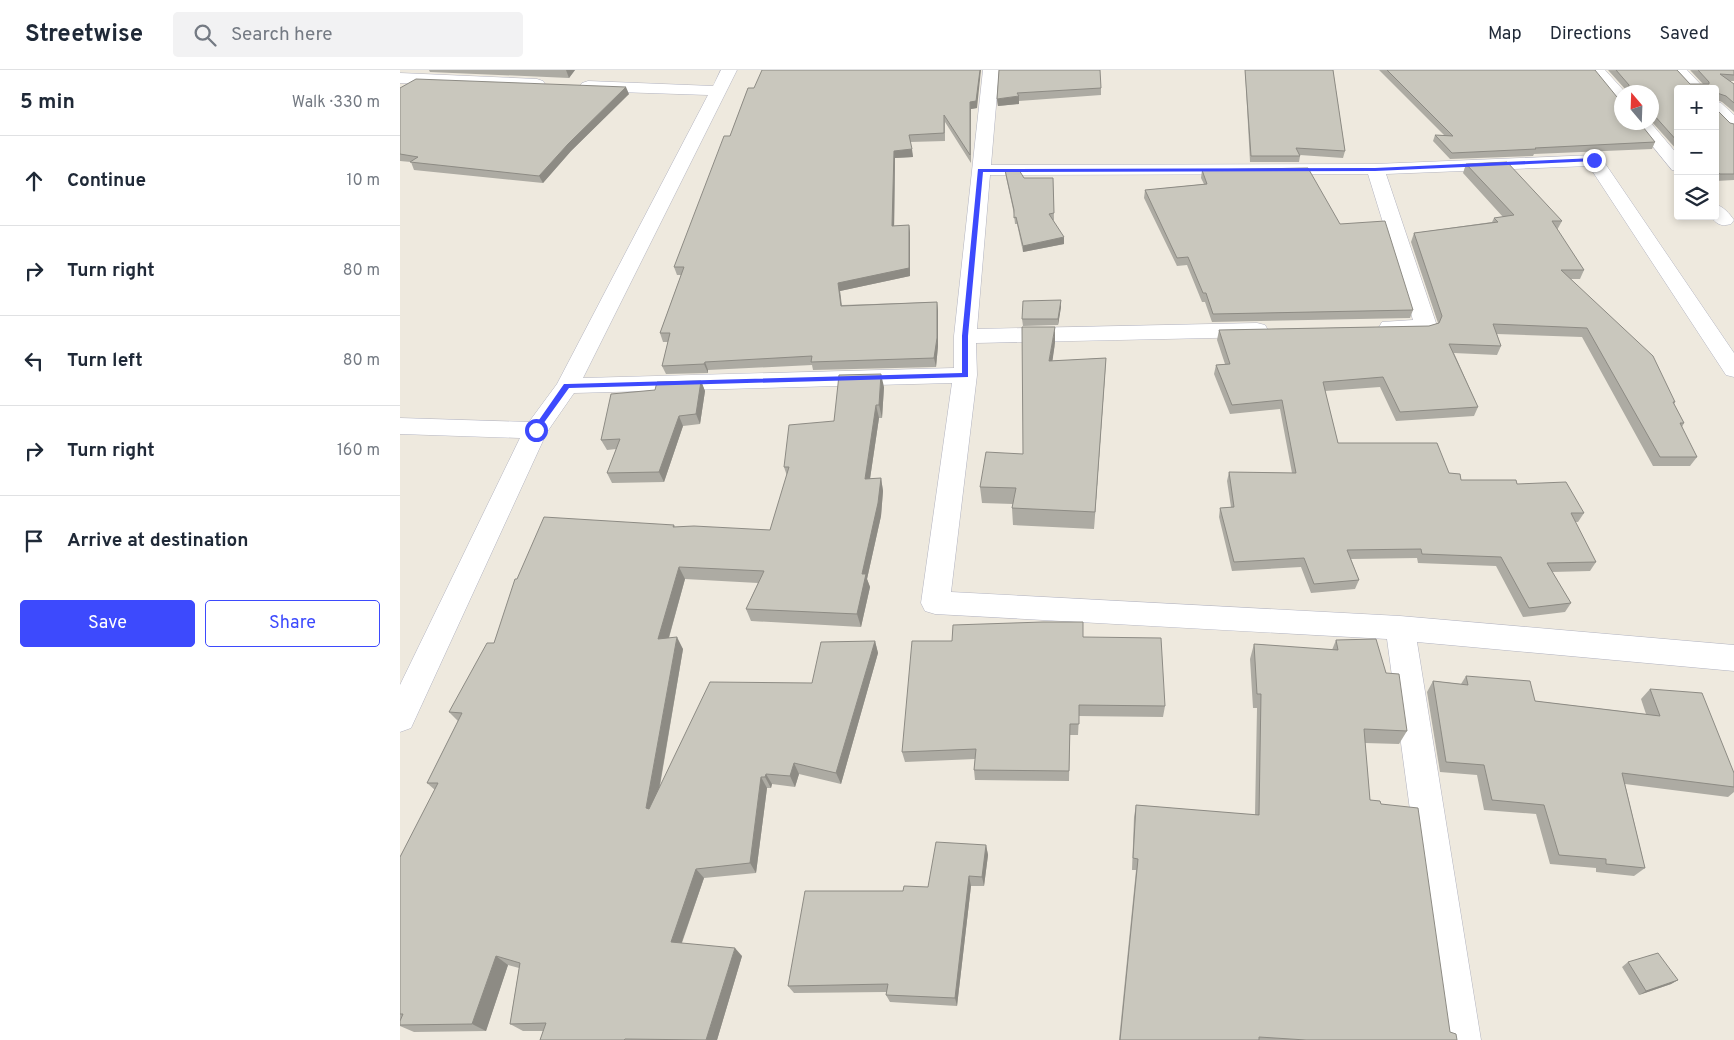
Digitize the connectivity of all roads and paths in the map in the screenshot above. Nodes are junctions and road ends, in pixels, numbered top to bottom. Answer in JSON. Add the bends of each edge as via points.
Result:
{"nodes":[{"id":1,"x":729,"y":70,"type":"edge"},
{"id":2,"x":991,"y":70,"type":"edge"},
{"id":3,"x":1596,"y":70,"type":"edge"},
{"id":4,"x":1678,"y":70,"type":"edge"},
{"id":5,"x":400,"y":78,"type":"edge"},
{"id":6,"x":550,"y":84,"type":"edge"},
{"id":7,"x":569,"y":85,"type":"edge"},
{"id":8,"x":1693,"y":85,"type":"edge"},
{"id":9,"x":719,"y":91,"type":"junction"},
{"id":10,"x":1614,"y":91,"type":"edge"},
{"id":11,"x":1719,"y":110,"type":"edge"},
{"id":12,"x":1734,"y":124,"type":"edge"},
{"id":13,"x":1648,"y":130,"type":"edge"},
{"id":14,"x":1674,"y":161,"type":"edge"},
{"id":15,"x":1375,"y":169,"type":"junction"},
{"id":16,"x":980,"y":170,"type":"junction"},
{"id":17,"x":1367,"y":327,"type":"edge"},
{"id":18,"x":1279,"y":329,"type":"edge"},
{"id":19,"x":965,"y":336,"type":"junction"},
{"id":20,"x":1734,"y":370,"type":"edge"},
{"id":21,"x":965,"y":375,"type":"junction"},
{"id":22,"x":567,"y":386,"type":"junction"},
{"id":23,"x":400,"y":426,"type":"edge"},
{"id":24,"x":536,"y":430,"type":"junction"},
{"id":25,"x":1400,"y":628,"type":"junction"},
{"id":26,"x":1734,"y":658,"type":"edge"},
{"id":27,"x":400,"y":718,"type":"edge"},
{"id":28,"x":1461,"y":1040,"type":"edge"}],
"edges":[{"from":1,"to":9,"type":"street"},
{"from":2,"to":16,"type":"street"},
{"from":3,"to":10,"type":"street"},
{"from":4,"to":8,"type":"street"},
{"from":5,"to":6,"type":"street"},
{"from":7,"to":9,"type":"street"},
{"from":9,"to":22,"type":"street"},
{"from":11,"to":12,"type":"street"},
{"from":13,"to":14,"type":"street"},
{"from":15,"to":16,"type":"street"},
{"from":15,"to":17,"type":"street","via":[[1426,326]]},
{"from":15,"to":20,"type":"street","via":[[1594,160]]},
{"from":16,"to":19,"type":"street"},
{"from":18,"to":19,"type":"street"},
{"from":19,"to":21,"type":"street"},
{"from":21,"to":22,"type":"street"},
{"from":21,"to":25,"type":"street","via":[[935,603]]},
{"from":22,"to":24,"type":"street"},
{"from":23,"to":24,"type":"street"},
{"from":24,"to":27,"type":"street"},
{"from":25,"to":26,"type":"street"},
{"from":25,"to":28,"type":"street"}]}
